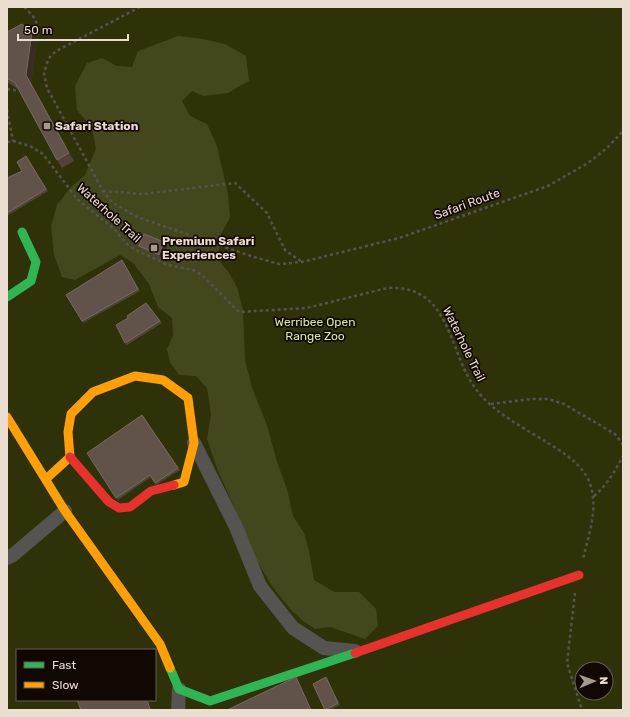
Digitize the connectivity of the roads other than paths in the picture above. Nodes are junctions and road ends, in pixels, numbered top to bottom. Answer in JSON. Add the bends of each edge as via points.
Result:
{"nodes":[{"id":1,"x":22,"y":232,"type":"dead end"},
{"id":2,"x":7,"y":297,"type":"edge"},
{"id":3,"x":7,"y":417,"type":"edge"},
{"id":4,"x":194,"y":443,"type":"junction"},
{"id":5,"x":70,"y":457,"type":"junction"},
{"id":6,"x":46,"y":479,"type":"junction"},
{"id":7,"x":65,"y":511,"type":"junction"},
{"id":8,"x":7,"y":558,"type":"edge"},
{"id":9,"x":579,"y":576,"type":"road end"},
{"id":10,"x":361,"y":651,"type":"junction"},
{"id":11,"x":179,"y":689,"type":"junction"},
{"id":12,"x":178,"y":710,"type":"edge"}],
"edges":[{"from":1,"to":2,"type":"street","via":[[36,262],[31,281]]},
{"from":3,"to":6,"type":"street"},
{"from":4,"to":5,"type":"street","via":[[184,482],[151,491],[130,507],[119,508],[109,502]]},
{"from":4,"to":5,"type":"street","via":[[188,398],[164,380],[135,376],[93,392],[71,414],[68,432]]},
{"from":4,"to":10,"type":"street","via":[[236,527],[260,586],[293,628],[324,648]]},
{"from":5,"to":6,"type":"street"},
{"from":6,"to":7,"type":"street"},
{"from":7,"to":8,"type":"street"},
{"from":7,"to":11,"type":"street","via":[[160,644]]},
{"from":9,"to":10,"type":"street"},
{"from":10,"to":11,"type":"street","via":[[210,700]]},
{"from":11,"to":12,"type":"street"}]}
